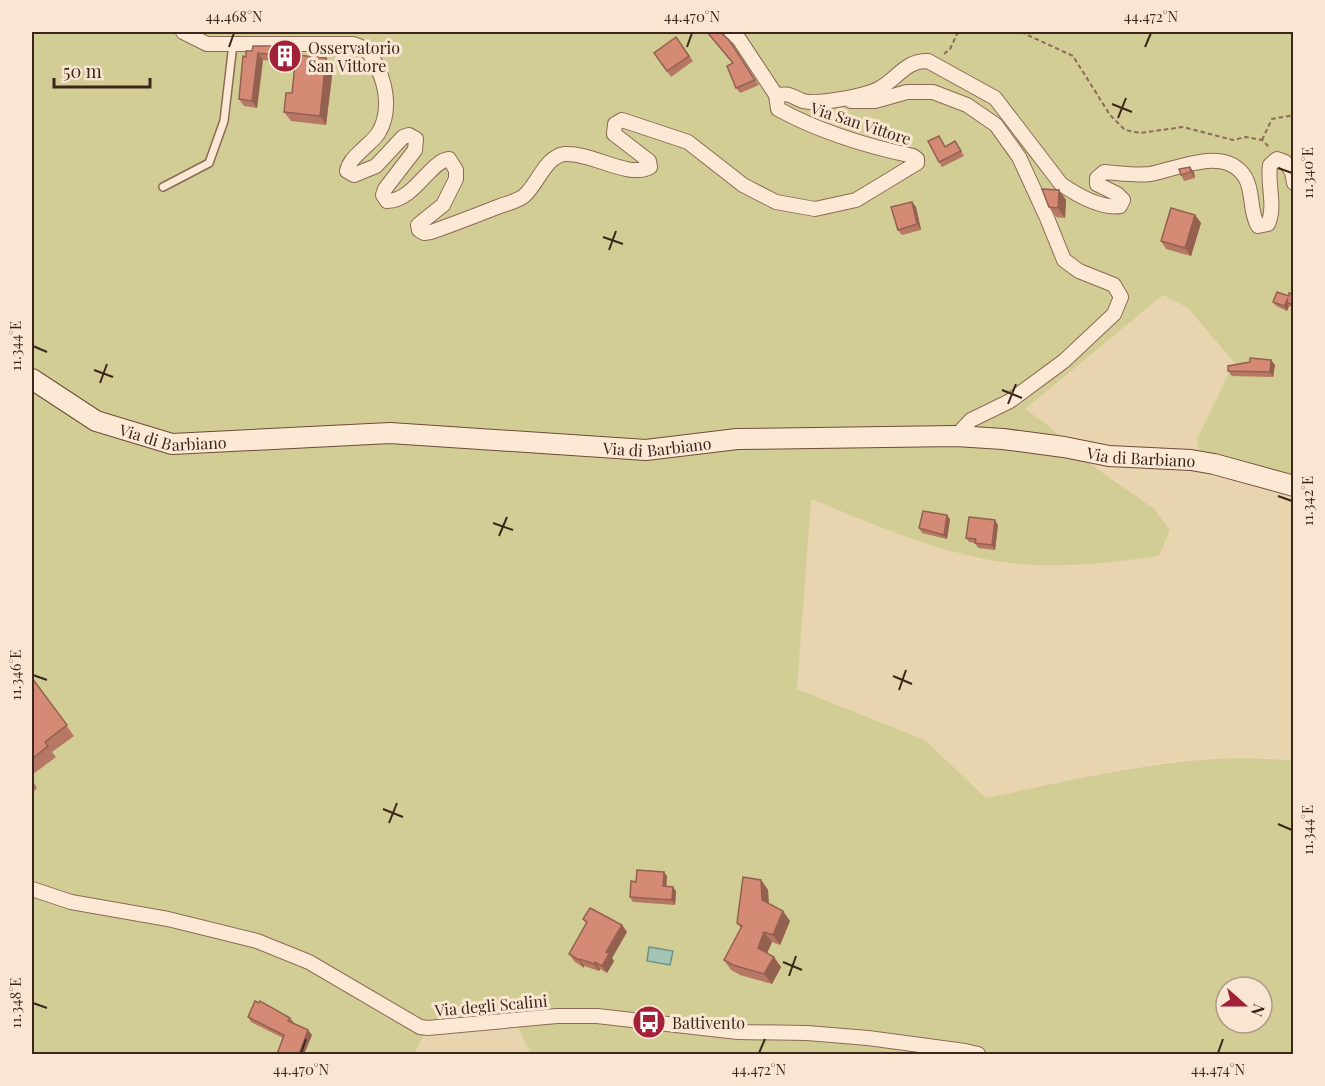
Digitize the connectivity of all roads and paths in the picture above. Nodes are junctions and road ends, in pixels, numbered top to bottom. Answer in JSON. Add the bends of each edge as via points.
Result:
{"nodes":[{"id":1,"x":183,"y":32,"type":"edge"},
{"id":2,"x":731,"y":32,"type":"edge"},
{"id":3,"x":958,"y":32,"type":"edge"},
{"id":4,"x":1022,"y":32,"type":"edge"},
{"id":5,"x":233,"y":44,"type":"junction"},
{"id":6,"x":950,"y":49,"type":"dead end"},
{"id":7,"x":776,"y":95,"type":"junction"},
{"id":8,"x":834,"y":101,"type":"junction"},
{"id":9,"x":1293,"y":115,"type":"edge"},
{"id":10,"x":1293,"y":183,"type":"edge"},
{"id":11,"x":163,"y":187,"type":"dead end"},
{"id":12,"x":32,"y":379,"type":"edge"},
{"id":13,"x":956,"y":436,"type":"junction"},
{"id":14,"x":1293,"y":486,"type":"edge"},
{"id":15,"x":32,"y":889,"type":"edge"},
{"id":16,"x":978,"y":1054,"type":"edge"}],
"edges":[{"from":1,"to":5,"type":"street","name":"Via San Vittore","via":[[207,44]]},
{"from":2,"to":7,"type":"street"},
{"from":3,"to":6,"type":"path"},
{"from":4,"to":9,"type":"path","via":[[1073,56],[1110,115],[1125,130],[1140,133],[1183,127],[1233,140],[1262,140],[1272,119]]},
{"from":5,"to":7,"type":"street","name":"Via San Vittore","via":[[353,44],[372,55],[382,76],[387,101],[385,118],[379,133],[347,171],[354,175],[376,166],[403,137],[416,139],[415,150],[385,189],[387,201],[395,201],[419,184],[443,159],[449,159],[456,179],[443,205],[418,225],[424,233],[523,197],[552,159],[563,154],[645,170],[650,167],[649,161],[614,134],[615,124],[622,120],[688,142],[744,185],[776,202],[815,209],[856,200],[917,163],[913,156],[804,124],[778,109]]},
{"from":5,"to":11,"type":"lane","via":[[224,121],[209,163]]},
{"from":7,"to":8,"type":"street","name":"Via San Vittore","via":[[789,93],[804,101]]},
{"from":8,"to":10,"type":"street","name":"Via San Vittore","via":[[880,88],[919,60],[932,61],[995,98],[1061,184],[1109,208],[1120,206],[1123,200],[1097,184],[1097,178],[1104,172],[1148,174],[1209,160],[1225,163],[1244,176],[1257,226],[1268,224],[1272,215],[1270,165],[1277,159],[1285,162]]},
{"from":8,"to":13,"type":"street","name":"Via San Vittore","via":[[874,101],[933,92],[968,105],[996,125],[1019,157],[1064,260],[1079,271],[1114,285],[1121,297],[1114,314],[1064,361],[1010,401],[971,420]]},
{"from":12,"to":13,"type":"street","name":"Via di Barbiano","via":[[96,421],[172,444],[390,433],[646,450],[737,438]]},
{"from":13,"to":14,"type":"street","name":"Via di Barbiano","via":[[1003,439],[1109,456],[1191,460]]},
{"from":15,"to":16,"type":"street","name":"Via degli Scalini","via":[[71,902],[257,940],[309,962],[420,1027],[597,1016],[738,1032],[868,1038]]}]}
